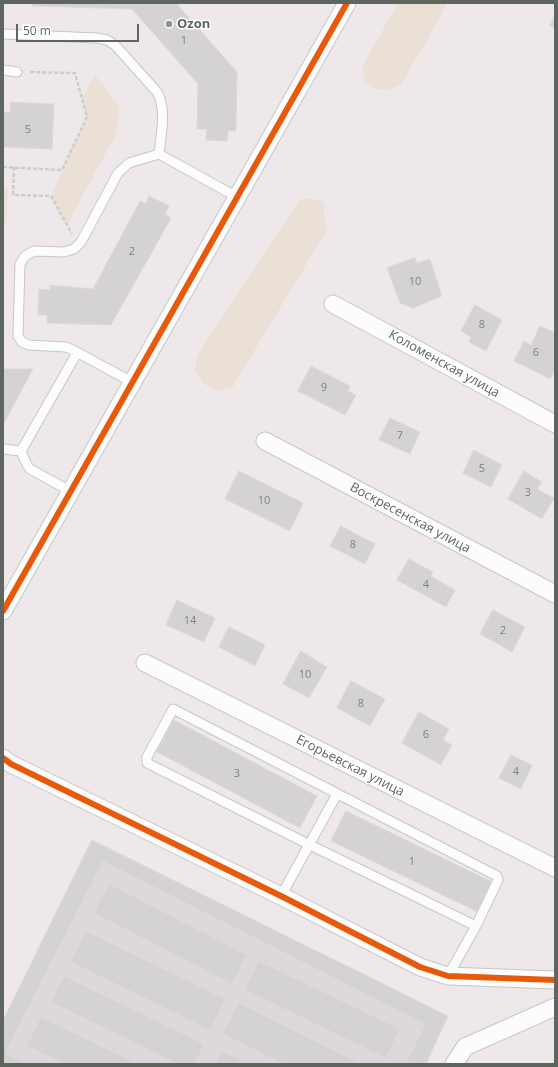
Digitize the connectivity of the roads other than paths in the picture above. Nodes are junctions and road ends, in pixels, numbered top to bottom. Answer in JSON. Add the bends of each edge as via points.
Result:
{"nodes":[{"id":1,"x":348,"y":3,"type":"edge"},
{"id":2,"x":3,"y":34,"type":"edge"},
{"id":3,"x":3,"y":70,"type":"edge"},
{"id":4,"x":17,"y":72,"type":"road end"},
{"id":5,"x":159,"y":154,"type":"junction"},
{"id":6,"x":237,"y":197,"type":"junction"},
{"id":7,"x":333,"y":304,"type":"dead end"},
{"id":8,"x":77,"y":353,"type":"junction"},
{"id":9,"x":132,"y":382,"type":"junction"},
{"id":10,"x":555,"y":424,"type":"edge"},
{"id":11,"x":265,"y":441,"type":"dead end"},
{"id":12,"x":3,"y":449,"type":"edge"},
{"id":13,"x":21,"y":451,"type":"junction"},
{"id":14,"x":70,"y":491,"type":"junction"},
{"id":15,"x":555,"y":594,"type":"edge"},
{"id":16,"x":3,"y":610,"type":"edge"},
{"id":17,"x":145,"y":663,"type":"dead end"},
{"id":18,"x":6,"y":761,"type":"edge"},
{"id":19,"x":337,"y":794,"type":"junction"},
{"id":20,"x":308,"y":844,"type":"junction"},
{"id":21,"x":555,"y":868,"type":"edge"},
{"id":22,"x":281,"y":896,"type":"junction"},
{"id":23,"x":476,"y":926,"type":"junction"},
{"id":24,"x":448,"y":976,"type":"junction"},
{"id":25,"x":555,"y":980,"type":"edge"},
{"id":26,"x":555,"y":1007,"type":"edge"},
{"id":27,"x":454,"y":1064,"type":"edge"}],
"edges":[{"from":1,"to":6,"type":"street"},
{"from":2,"to":5,"type":"lane","via":[[97,38],[115,45],[162,100]]},
{"from":3,"to":4,"type":"lane"},
{"from":5,"to":6,"type":"lane"},
{"from":5,"to":8,"type":"lane","via":[[129,163],[118,173],[81,242],[74,249],[64,252],[34,251],[25,256],[20,264],[18,336],[22,342],[29,345],[66,347]]},
{"from":6,"to":9,"type":"street"},
{"from":7,"to":10,"type":"street","name":"Коломенская улица"},
{"from":8,"to":9,"type":"lane"},
{"from":8,"to":13,"type":"lane"},
{"from":9,"to":14,"type":"street"},
{"from":11,"to":15,"type":"street","name":"Воскресенская улица"},
{"from":12,"to":13,"type":"lane"},
{"from":13,"to":14,"type":"lane","via":[[30,469]]},
{"from":14,"to":16,"type":"street"},
{"from":17,"to":21,"type":"street","name":"Егорьевская улица"},
{"from":18,"to":22,"type":"street"},
{"from":19,"to":20,"type":"lane"},
{"from":19,"to":20,"type":"lane","via":[[172,709],[147,757],[147,763]]},
{"from":19,"to":23,"type":"lane","via":[[497,876],[498,880]]},
{"from":20,"to":22,"type":"lane"},
{"from":20,"to":23,"type":"lane"},
{"from":22,"to":24,"type":"street","via":[[420,967]]},
{"from":23,"to":24,"type":"lane"},
{"from":24,"to":25,"type":"street"},
{"from":26,"to":27,"type":"street","via":[[465,1047]]}]}
